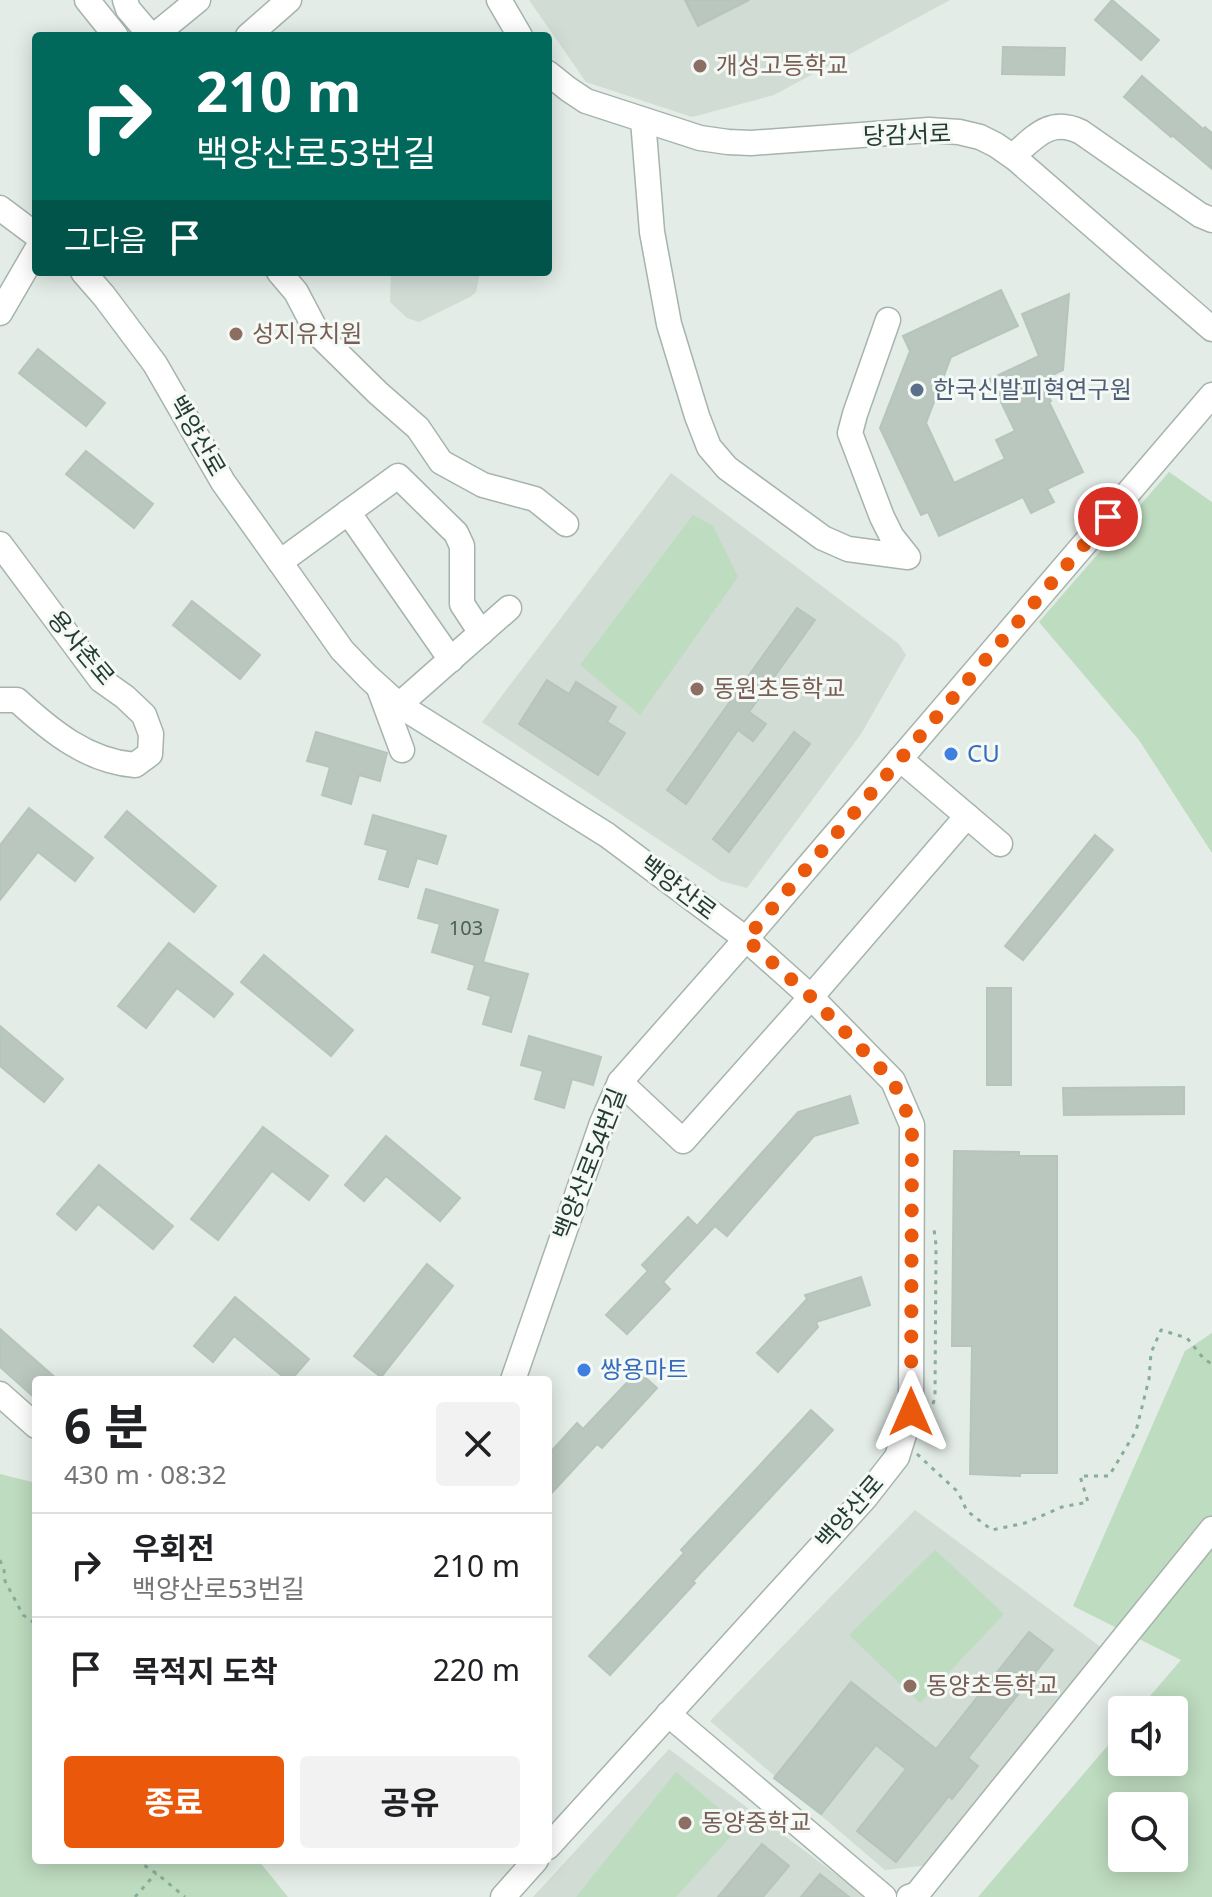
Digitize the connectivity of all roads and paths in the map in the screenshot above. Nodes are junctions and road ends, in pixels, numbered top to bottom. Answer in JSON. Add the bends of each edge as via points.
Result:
{"nodes":[{"id":1,"x":87,"y":0,"type":"edge"},
{"id":2,"x":125,"y":0,"type":"edge"},
{"id":3,"x":198,"y":0,"type":"edge"},
{"id":4,"x":289,"y":0,"type":"edge"},
{"id":5,"x":499,"y":0,"type":"edge"},
{"id":6,"x":113,"y":32,"type":"edge"},
{"id":7,"x":148,"y":32,"type":"edge"},
{"id":8,"x":157,"y":32,"type":"edge"},
{"id":9,"x":253,"y":32,"type":"edge"},
{"id":10,"x":518,"y":32,"type":"edge"},
{"id":11,"x":552,"y":76,"type":"edge"},
{"id":12,"x":643,"y":120,"type":"junction"},
{"id":13,"x":1013,"y":156,"type":"junction"},
{"id":14,"x":0,"y":208,"type":"edge"},
{"id":15,"x":1212,"y":220,"type":"edge"},
{"id":16,"x":32,"y":232,"type":"edge"},
{"id":17,"x":32,"y":258,"type":"edge"},
{"id":18,"x":86,"y":276,"type":"edge"},
{"id":19,"x":282,"y":276,"type":"edge"},
{"id":20,"x":0,"y":313,"type":"edge"},
{"id":21,"x":888,"y":320,"type":"dead end"},
{"id":22,"x":1212,"y":329,"type":"edge"},
{"id":23,"x":1212,"y":395,"type":"edge"},
{"id":24,"x":348,"y":512,"type":"junction"},
{"id":25,"x":566,"y":524,"type":"dead end"},
{"id":26,"x":0,"y":544,"type":"edge"},
{"id":27,"x":280,"y":562,"type":"junction"},
{"id":28,"x":509,"y":608,"type":"dead end"},
{"id":29,"x":481,"y":633,"type":"junction"},
{"id":30,"x":451,"y":660,"type":"junction"},
{"id":31,"x":379,"y":688,"type":"junction"},
{"id":32,"x":0,"y":700,"type":"edge"},
{"id":33,"x":399,"y":705,"type":"junction"},
{"id":34,"x":402,"y":750,"type":"dead end"},
{"id":35,"x":900,"y":759,"type":"junction"},
{"id":36,"x":967,"y":816,"type":"junction"},
{"id":37,"x":1000,"y":844,"type":"dead end"},
{"id":38,"x":746,"y":939,"type":"junction"},
{"id":39,"x":811,"y":997,"type":"junction"},
{"id":40,"x":620,"y":1082,"type":"junction"},
{"id":41,"x":1212,"y":1364,"type":"edge"},
{"id":42,"x":514,"y":1376,"type":"edge"},
{"id":43,"x":0,"y":1394,"type":"edge"},
{"id":44,"x":32,"y":1422,"type":"edge"},
{"id":45,"x":917,"y":1454,"type":"dead end"},
{"id":46,"x":1212,"y":1529,"type":"edge"},
{"id":47,"x":0,"y":1560,"type":"edge"},
{"id":48,"x":32,"y":1621,"type":"edge"},
{"id":49,"x":668,"y":1714,"type":"junction"},
{"id":50,"x":552,"y":1843,"type":"edge"},
{"id":51,"x":142,"y":1864,"type":"edge"},
{"id":52,"x":532,"y":1864,"type":"edge"},
{"id":53,"x":156,"y":1873,"type":"junction"},
{"id":54,"x":135,"y":1897,"type":"edge"},
{"id":55,"x":185,"y":1897,"type":"edge"},
{"id":56,"x":503,"y":1897,"type":"edge"},
{"id":57,"x":884,"y":1897,"type":"edge"},
{"id":58,"x":909,"y":1897,"type":"edge"}],
"edges":[{"from":1,"to":6,"type":"street"},
{"from":2,"to":7,"type":"street"},
{"from":3,"to":8,"type":"street"},
{"from":4,"to":9,"type":"street"},
{"from":5,"to":10,"type":"street"},
{"from":11,"to":12,"type":"street","name":"당감서로","via":[[586,101]]},
{"from":12,"to":13,"type":"street","name":"당감서로","via":[[728,142],[959,132]]},
{"from":12,"to":21,"type":"street","via":[[652,232],[669,324],[709,447],[727,468],[823,538],[848,549],[908,557],[882,517],[850,433]]},
{"from":13,"to":15,"type":"street","via":[[1041,131],[1071,127]]},
{"from":13,"to":22,"type":"street","name":"당감서로"},
{"from":14,"to":16,"type":"street"},
{"from":17,"to":20,"type":"street"},
{"from":18,"to":27,"type":"street","name":"백양산로","via":[[155,364],[223,482]]},
{"from":19,"to":25,"type":"street","via":[[318,334],[418,428],[441,462],[483,485],[535,499]]},
{"from":23,"to":35,"type":"street","name":"백양산로54번길"},
{"from":24,"to":27,"type":"street"},
{"from":24,"to":29,"type":"street","via":[[398,476],[456,533],[462,546],[462,604]]},
{"from":24,"to":30,"type":"street"},
{"from":26,"to":32,"type":"street","name":"용사촌로","via":[[101,680],[144,715],[151,734],[150,754],[135,765],[99,758],[72,744],[17,700]]},
{"from":27,"to":31,"type":"street","name":"백양산로","via":[[342,650]]},
{"from":28,"to":29,"type":"street"},
{"from":29,"to":30,"type":"street"},
{"from":30,"to":33,"type":"street"},
{"from":31,"to":33,"type":"street","name":"백양산로"},
{"from":31,"to":34,"type":"street"},
{"from":33,"to":38,"type":"street","name":"백양산로","via":[[607,835]]},
{"from":35,"to":36,"type":"street"},
{"from":35,"to":38,"type":"street","name":"백양산로54번길"},
{"from":36,"to":37,"type":"street"},
{"from":36,"to":39,"type":"street"},
{"from":38,"to":39,"type":"street","name":"백양산로"},
{"from":38,"to":40,"type":"street","name":"백양산로54번길"},
{"from":39,"to":40,"type":"street","via":[[683,1141]]},
{"from":39,"to":49,"type":"street","name":"백양산로","via":[[893,1081],[912,1125],[911,1412],[897,1457],[865,1498]]},
{"from":40,"to":42,"type":"street","name":"백양산로54번길"},
{"from":41,"to":45,"type":"path","via":[[1187,1338],[1161,1330],[1151,1353],[1136,1431],[1109,1476],[1080,1476],[1088,1502],[1025,1523],[992,1530],[967,1511],[958,1492]]},
{"from":43,"to":44,"type":"street"},
{"from":46,"to":58,"type":"street","via":[[927,1882]]},
{"from":47,"to":48,"type":"path","via":[[5,1581],[23,1615]]},
{"from":49,"to":50,"type":"street","name":"백양산로"},
{"from":49,"to":57,"type":"street"},
{"from":51,"to":53,"type":"path"},
{"from":52,"to":56,"type":"street"},
{"from":53,"to":54,"type":"path"},
{"from":53,"to":55,"type":"path"}]}
